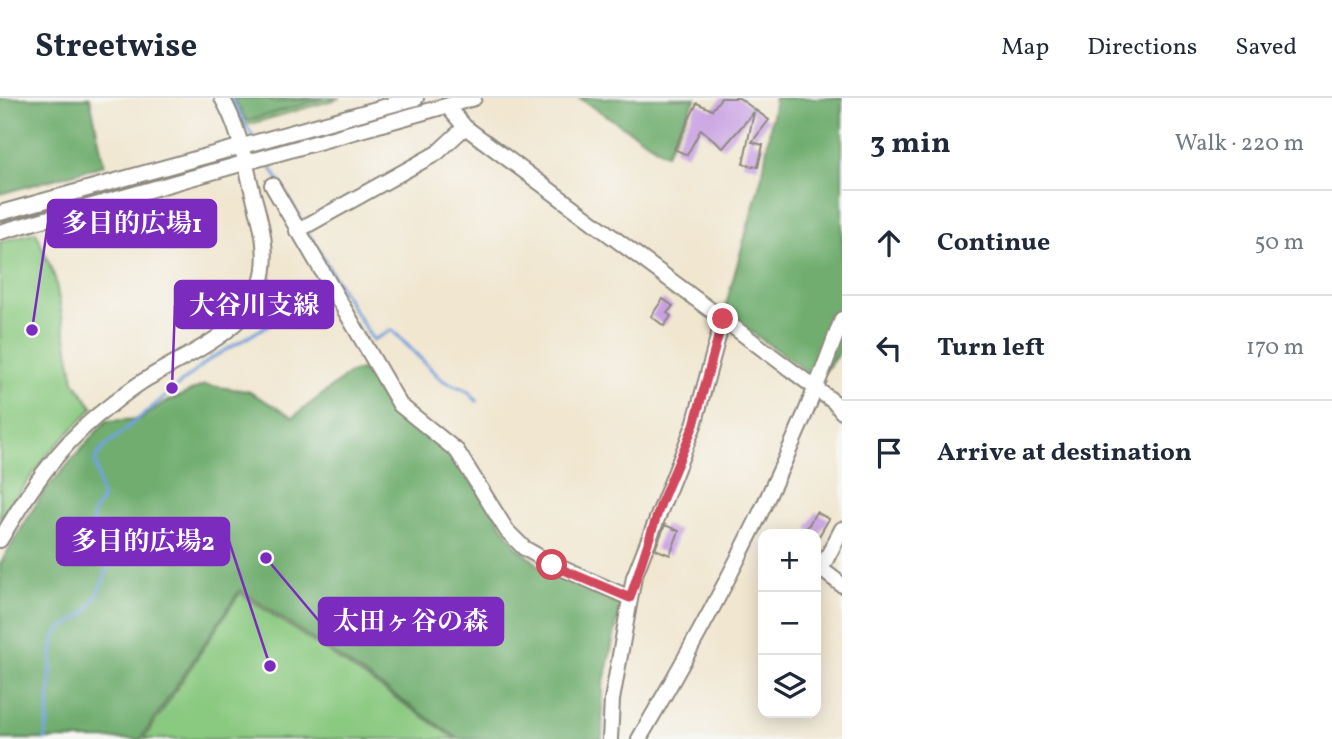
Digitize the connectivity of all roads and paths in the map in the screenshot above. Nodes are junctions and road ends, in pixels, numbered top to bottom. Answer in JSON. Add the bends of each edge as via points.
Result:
{"nodes":[{"id":1,"x":222,"y":98,"type":"edge"},
{"id":2,"x":416,"y":98,"type":"edge"},
{"id":3,"x":474,"y":98,"type":"edge"},
{"id":4,"x":447,"y":106,"type":"junction"},
{"id":5,"x":465,"y":127,"type":"junction"},
{"id":6,"x":241,"y":147,"type":"junction"},
{"id":7,"x":245,"y":164,"type":"junction"},
{"id":8,"x":272,"y":185,"type":"dead end"},
{"id":9,"x":0,"y":213,"type":"edge"},
{"id":10,"x":297,"y":231,"type":"junction"},
{"id":11,"x":0,"y":233,"type":"edge"},
{"id":12,"x":723,"y":319,"type":"junction"},
{"id":13,"x":842,"y":319,"type":"edge"},
{"id":14,"x":817,"y":389,"type":"junction"},
{"id":15,"x":842,"y":412,"type":"edge"},
{"id":16,"x":842,"y":529,"type":"edge"},
{"id":17,"x":0,"y":540,"type":"edge"},
{"id":18,"x":842,"y":585,"type":"edge"},
{"id":19,"x":630,"y":598,"type":"junction"},
{"id":20,"x":610,"y":739,"type":"edge"},
{"id":21,"x":639,"y":739,"type":"edge"}],
"edges":[{"from":1,"to":6,"type":"street"},
{"from":2,"to":6,"type":"street"},
{"from":3,"to":4,"type":"street"},
{"from":4,"to":5,"type":"street"},
{"from":4,"to":7,"type":"street"},
{"from":5,"to":10,"type":"street","via":[[437,153]]},
{"from":5,"to":12,"type":"street"},
{"from":6,"to":7,"type":"street"},
{"from":6,"to":9,"type":"street"},
{"from":7,"to":11,"type":"street"},
{"from":7,"to":17,"type":"street","via":[[265,248],[261,283],[245,315],[95,417],[37,478]]},
{"from":8,"to":10,"type":"street"},
{"from":10,"to":19,"type":"street","via":[[400,405],[457,451],[507,531],[552,565]]},
{"from":12,"to":14,"type":"street"},
{"from":12,"to":19,"type":"street","via":[[694,425],[661,503]]},
{"from":13,"to":14,"type":"street"},
{"from":14,"to":15,"type":"street"},
{"from":14,"to":21,"type":"street","via":[[744,552]]},
{"from":16,"to":18,"type":"street","via":[[821,569]]},
{"from":19,"to":20,"type":"street"}]}
